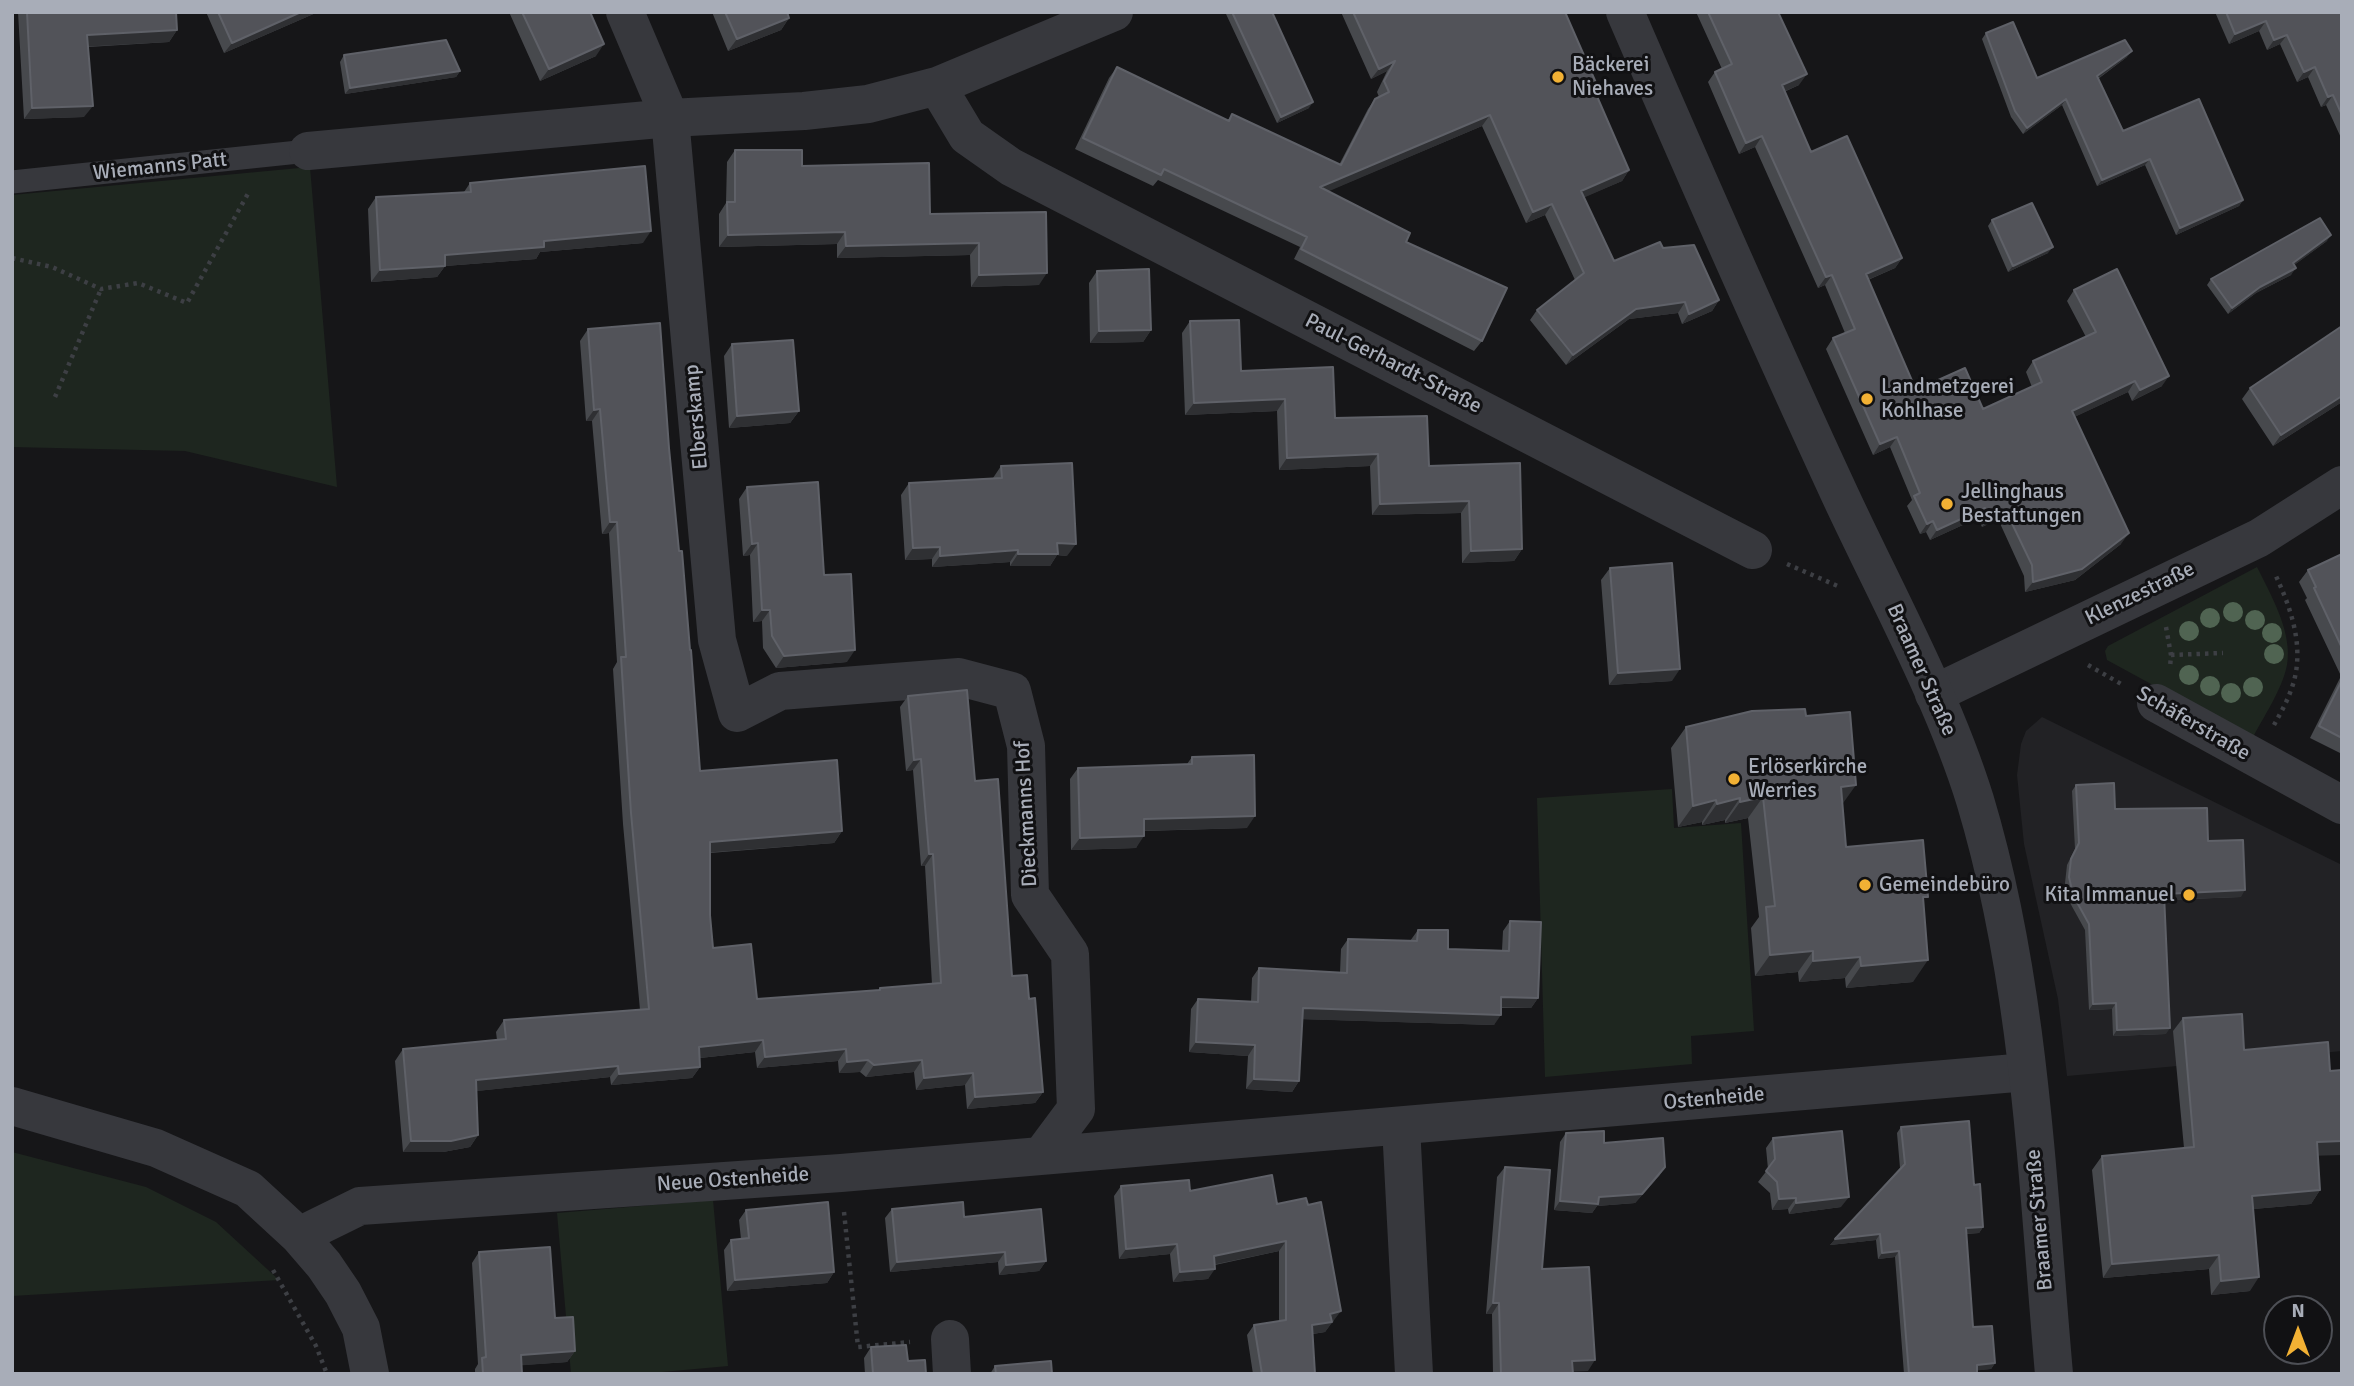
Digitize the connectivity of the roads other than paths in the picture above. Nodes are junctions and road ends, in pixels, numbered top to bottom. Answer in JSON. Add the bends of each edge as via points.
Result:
{"nodes":[{"id":1,"x":625,"y":12,"type":"edge"},
{"id":2,"x":1114,"y":12,"type":"edge"},
{"id":3,"x":1625,"y":12,"type":"edge"},
{"id":4,"x":937,"y":86,"type":"junction"},
{"id":5,"x":670,"y":118,"type":"junction"},
{"id":6,"x":308,"y":151,"type":"joint"},
{"id":7,"x":12,"y":182,"type":"edge"},
{"id":8,"x":2342,"y":485,"type":"edge"},
{"id":9,"x":1753,"y":550,"type":"road end"},
{"id":10,"x":1934,"y":694,"type":"junction"},
{"id":11,"x":2156,"y":703,"type":"road end"},
{"id":12,"x":737,"y":713,"type":"joint"},
{"id":13,"x":2342,"y":805,"type":"edge"},
{"id":14,"x":2027,"y":1072,"type":"junction"},
{"id":15,"x":12,"y":1106,"type":"edge"},
{"id":16,"x":1401,"y":1126,"type":"junction"},
{"id":17,"x":1174,"y":1145,"type":"joint"},
{"id":18,"x":1041,"y":1156,"type":"junction"},
{"id":19,"x":299,"y":1236,"type":"junction"},
{"id":20,"x":370,"y":1374,"type":"edge"},
{"id":21,"x":1415,"y":1374,"type":"edge"},
{"id":22,"x":2053,"y":1374,"type":"edge"}],
"edges":[{"from":1,"to":5,"type":"street","name":"Elberskamp"},
{"from":2,"to":4,"type":"street"},
{"from":3,"to":10,"type":"street","name":"Braamer Straße"},
{"from":4,"to":5,"type":"street","via":[[869,104]]},
{"from":4,"to":9,"type":"street","name":"Paul-Gerhardt-Straße","via":[[968,136],[1011,167]]},
{"from":5,"to":6,"type":"street"},
{"from":5,"to":12,"type":"street","name":"Elberskamp","via":[[717,640]]},
{"from":6,"to":7,"type":"lane","name":"Wiemanns Patt"},
{"from":8,"to":10,"type":"street","name":"Klenzestraße","via":[[2259,538]]},
{"from":10,"to":14,"type":"street","name":"Braamer Straße","via":[[1976,802],[2001,901]]},
{"from":11,"to":13,"type":"street","name":"Schäferstraße"},
{"from":12,"to":18,"type":"street","name":"Dieckmanns Hof","via":[[780,691],[959,677],[1012,691],[1026,746],[1030,895],[1070,954],[1076,1109]]},
{"from":14,"to":16,"type":"street","name":"Ostenheide"},
{"from":14,"to":22,"type":"street","name":"Braamer Straße"},
{"from":15,"to":19,"type":"street","via":[[156,1147],[236,1183]]},
{"from":16,"to":17,"type":"street","name":"Ostenheide"},
{"from":16,"to":21,"type":"street"},
{"from":17,"to":18,"type":"street","name":"Neue Ostenheide"},
{"from":18,"to":19,"type":"street","name":"Neue Ostenheide","via":[[360,1206]]},
{"from":19,"to":20,"type":"street","via":[[331,1275],[361,1328]]}]}
